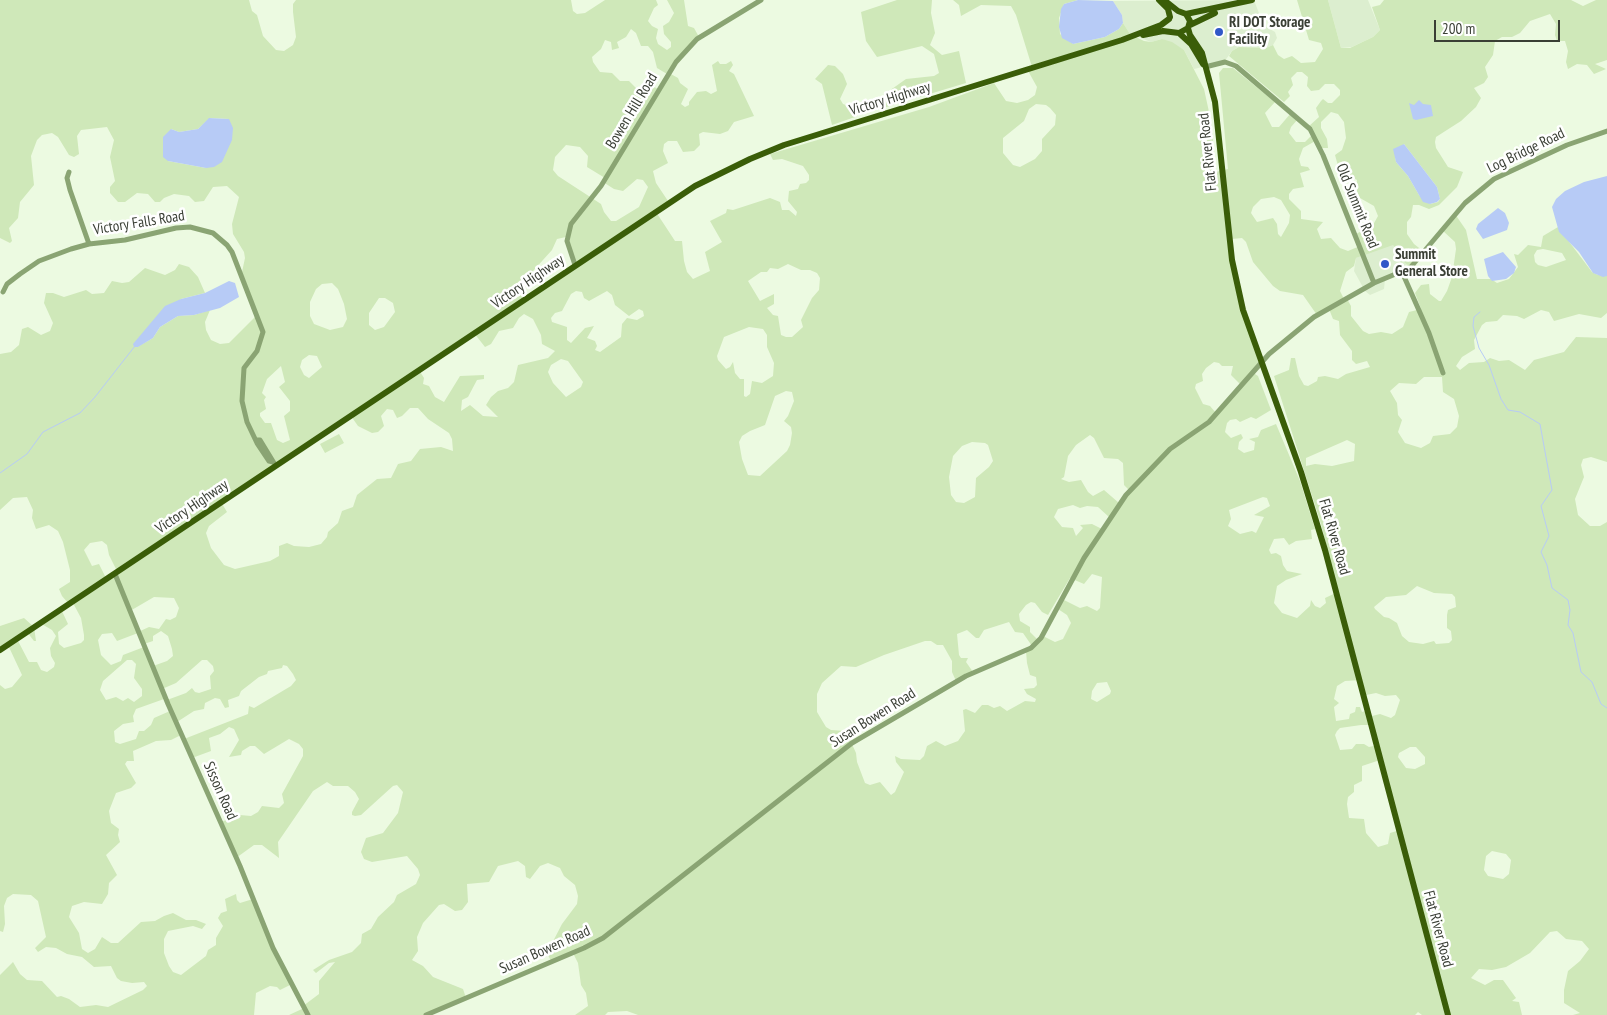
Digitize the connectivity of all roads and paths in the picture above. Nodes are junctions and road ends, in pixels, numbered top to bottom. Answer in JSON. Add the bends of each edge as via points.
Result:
{"nodes":[{"id":1,"x":761,"y":0,"type":"edge"},
{"id":2,"x":1160,"y":0,"type":"edge"},
{"id":3,"x":1164,"y":0,"type":"edge"},
{"id":4,"x":1252,"y":0,"type":"edge"},
{"id":5,"x":1235,"y":5,"type":"junction"},
{"id":6,"x":1178,"y":11,"type":"junction"},
{"id":7,"x":1186,"y":14,"type":"junction"},
{"id":8,"x":1169,"y":18,"type":"junction"},
{"id":9,"x":1189,"y":27,"type":"junction"},
{"id":10,"x":1176,"y":32,"type":"junction"},
{"id":11,"x":1122,"y":40,"type":"junction"},
{"id":12,"x":1205,"y":67,"type":"junction"},
{"id":13,"x":1607,"y":132,"type":"edge"},
{"id":14,"x":69,"y":172,"type":"dead end"},
{"id":15,"x":89,"y":244,"type":"junction"},
{"id":16,"x":575,"y":266,"type":"junction"},
{"id":17,"x":1402,"y":272,"type":"junction"},
{"id":18,"x":1374,"y":283,"type":"junction"},
{"id":19,"x":3,"y":292,"type":"dead end"},
{"id":20,"x":1260,"y":365,"type":"junction"},
{"id":21,"x":1442,"y":373,"type":"dead end"},
{"id":22,"x":274,"y":464,"type":"junction"},
{"id":23,"x":115,"y":574,"type":"junction"},
{"id":24,"x":0,"y":650,"type":"edge"},
{"id":25,"x":308,"y":1015,"type":"edge"},
{"id":26,"x":426,"y":1015,"type":"edge"},
{"id":27,"x":1448,"y":1015,"type":"edge"}],
"edges":[{"from":1,"to":16,"type":"street","name":"Bowen Hill Road","via":[[708,31],[686,48],[676,62],[598,190],[568,231],[568,246]]},
{"from":2,"to":8,"type":"main road","via":[[1168,9]]},
{"from":3,"to":6,"type":"main road"},
{"from":4,"to":5,"type":"main road"},
{"from":5,"to":7,"type":"main road"},
{"from":5,"to":9,"type":"main road","via":[[1197,20]]},
{"from":6,"to":7,"type":"main road"},
{"from":6,"to":8,"type":"main road"},
{"from":7,"to":9,"type":"main road"},
{"from":8,"to":10,"type":"main road","via":[[1168,26]]},
{"from":8,"to":11,"type":"main road","name":"Victory Highway","via":[[1161,25]]},
{"from":9,"to":10,"type":"main road"},
{"from":9,"to":12,"type":"main road","name":"Flat River Road"},
{"from":10,"to":11,"type":"main road","name":"Victory Highway","via":[[1164,31]]},
{"from":10,"to":12,"type":"main road","name":"Flat River Road","via":[[1195,49]]},
{"from":11,"to":16,"type":"main road","name":"Victory Highway","via":[[764,153],[695,186]]},
{"from":12,"to":18,"type":"street","name":"Old Summit Road","via":[[1222,62],[1234,64],[1310,129]]},
{"from":12,"to":20,"type":"main road","name":"Flat River Road","via":[[1216,113],[1234,275]]},
{"from":13,"to":17,"type":"street","name":"Log Bridge Road","via":[[1567,144],[1489,183],[1472,196],[1410,268]]},
{"from":14,"to":15,"type":"street","via":[[70,190]]},
{"from":15,"to":19,"type":"street","name":"Victory Falls Road","via":[[39,261],[14,279]]},
{"from":15,"to":22,"type":"street","name":"Victory Falls Road","via":[[190,227],[213,233],[227,245],[263,332],[261,343],[242,374],[244,412],[257,440]]},
{"from":16,"to":22,"type":"main road","name":"Victory Highway"},
{"from":17,"to":18,"type":"street","name":"Log Bridge Road"},
{"from":17,"to":21,"type":"street","via":[[1429,333]]},
{"from":18,"to":20,"type":"street","via":[[1314,317]]},
{"from":20,"to":26,"type":"street","name":"Susan Bowen Road","via":[[1209,422],[1170,449],[1126,495],[1084,558],[1041,638],[1030,648],[966,676],[852,743],[603,938]]},
{"from":20,"to":27,"type":"main road","name":"Flat River Road","via":[[1301,472],[1325,550]]},
{"from":22,"to":23,"type":"main road","name":"Victory Highway"},
{"from":23,"to":24,"type":"main road","name":"Victory Highway"},
{"from":23,"to":25,"type":"street","name":"Sisson Road","via":[[273,948]]}]}
